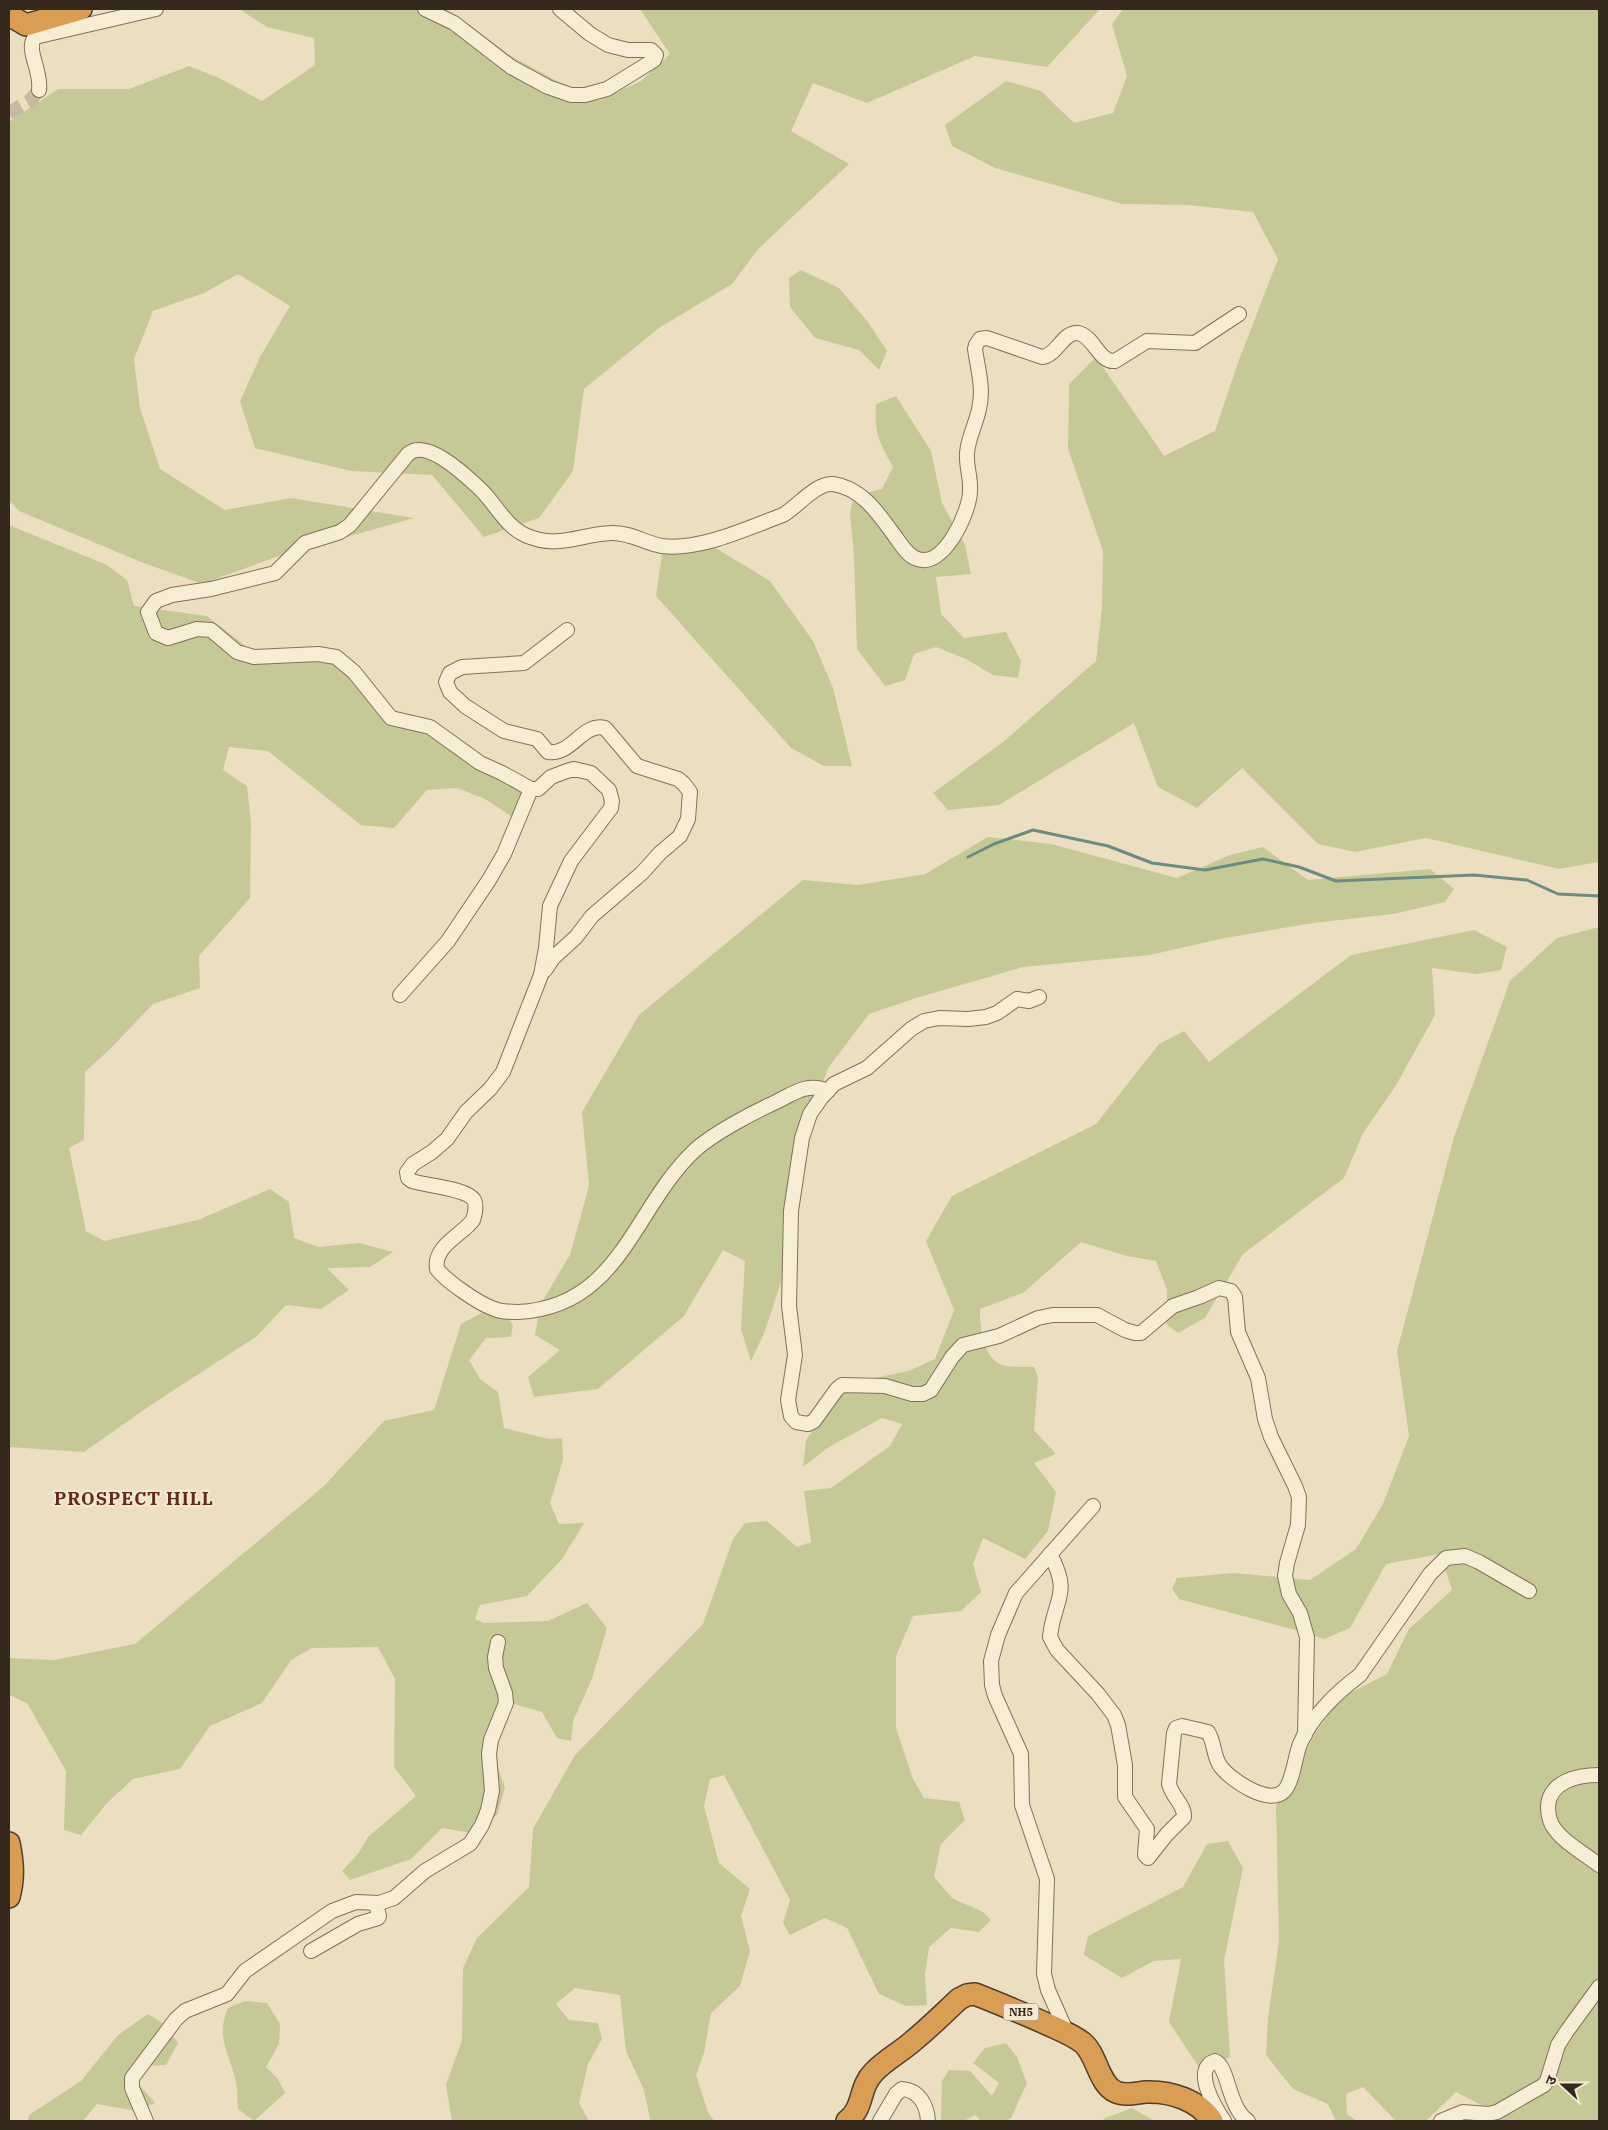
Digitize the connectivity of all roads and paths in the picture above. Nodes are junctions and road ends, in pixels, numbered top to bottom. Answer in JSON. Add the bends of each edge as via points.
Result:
{"nodes":[{"id":1,"x":81,"y":9,"type":"edge"},
{"id":2,"x":156,"y":9,"type":"edge"},
{"id":3,"x":425,"y":9,"type":"edge"},
{"id":4,"x":560,"y":9,"type":"edge"},
{"id":5,"x":9,"y":15,"type":"edge"},
{"id":6,"x":39,"y":90,"type":"dead end"},
{"id":7,"x":1239,"y":314,"type":"dead end"},
{"id":8,"x":567,"y":630,"type":"dead end"},
{"id":9,"x":531,"y":789,"type":"junction"},
{"id":10,"x":541,"y":975,"type":"junction"},
{"id":11,"x":400,"y":995,"type":"dead end"},
{"id":12,"x":1039,"y":997,"type":"dead end"},
{"id":13,"x":828,"y":1091,"type":"junction"},
{"id":14,"x":1093,"y":1506,"type":"dead end"},
{"id":15,"x":1050,"y":1554,"type":"junction"},
{"id":16,"x":1529,"y":1591,"type":"dead end"},
{"id":17,"x":498,"y":1642,"type":"dead end"},
{"id":18,"x":1305,"y":1735,"type":"junction"},
{"id":19,"x":1599,"y":1775,"type":"edge"},
{"id":20,"x":9,"y":1844,"type":"edge"},
{"id":21,"x":1599,"y":1865,"type":"edge"},
{"id":22,"x":9,"y":1897,"type":"edge"},
{"id":23,"x":376,"y":1903,"type":"junction"},
{"id":24,"x":311,"y":1951,"type":"dead end"},
{"id":25,"x":1599,"y":1987,"type":"edge"},
{"id":26,"x":1067,"y":2033,"type":"junction"},
{"id":27,"x":146,"y":2121,"type":"edge"},
{"id":28,"x":846,"y":2121,"type":"edge"},
{"id":29,"x":880,"y":2121,"type":"edge"},
{"id":30,"x":928,"y":2121,"type":"edge"},
{"id":31,"x":1212,"y":2121,"type":"edge"},
{"id":32,"x":1224,"y":2121,"type":"edge"},
{"id":33,"x":1248,"y":2121,"type":"edge"},
{"id":34,"x":1441,"y":2121,"type":"edge"}],
"edges":[{"from":1,"to":5,"type":"highway","via":[[26,26]]},
{"from":2,"to":6,"type":"street","via":[[35,37],[31,45],[40,75]]},
{"from":3,"to":4,"type":"street","via":[[454,23],[511,67],[571,95],[607,89],[654,60],[656,55],[653,51],[622,49],[597,40]]},
{"from":7,"to":9,"type":"street","via":[[1195,343],[1147,341],[1111,361],[1089,339],[1079,334],[1069,335],[1046,357],[988,338],[978,341],[981,398],[967,452],[969,499],[947,546],[935,559],[911,556],[865,499],[843,487],[827,484],[783,515],[705,542],[663,546],[612,533],[570,541],[545,540],[523,534],[510,525],[471,481],[434,454],[420,449],[408,454],[350,525],[340,532],[305,543],[275,572],[160,598],[150,607],[149,616],[156,633],[168,638],[197,629],[211,630],[232,648],[254,657],[318,654],[336,657],[354,672],[389,716],[430,727],[480,763]]},
{"from":8,"to":10,"type":"street","via":[[524,663],[455,670],[447,677],[447,689],[465,706],[504,731],[537,738],[548,752],[560,751],[592,728],[605,728],[634,763],[678,779],[688,788],[690,797],[688,819],[680,836],[642,874],[592,916]]},
{"from":9,"to":10,"type":"street","via":[[538,789],[556,774],[581,770],[591,773],[606,786],[612,801],[606,816],[571,860],[550,906]]},
{"from":9,"to":11,"type":"street","via":[[504,854],[489,880],[448,941]]},
{"from":10,"to":13,"type":"street","via":[[526,1018],[498,1079],[466,1112],[447,1139],[406,1172],[412,1181],[462,1192],[473,1199],[473,1220],[441,1251],[436,1264],[441,1273],[489,1307],[510,1312],[532,1311],[576,1297],[592,1285],[622,1251],[668,1182],[695,1150],[762,1108],[806,1087]]},
{"from":12,"to":13,"type":"street","via":[[1029,1001],[1017,999],[997,1013],[976,1019],[924,1021],[867,1068],[841,1080]]},
{"from":13,"to":18,"type":"street","via":[[806,1123],[792,1194],[789,1306],[795,1355],[788,1400],[791,1416],[796,1422],[808,1424],[814,1421],[842,1386],[885,1386],[924,1394],[931,1390],[963,1345],[999,1336],[1038,1318],[1097,1315],[1136,1334],[1173,1306],[1219,1288],[1231,1290],[1235,1297],[1238,1332],[1258,1378],[1265,1419],[1298,1497],[1298,1526],[1285,1576],[1307,1637]]},
{"from":14,"to":15,"type":"street"},
{"from":15,"to":18,"type":"street","via":[[1062,1588],[1050,1637],[1057,1650],[1114,1715],[1125,1766],[1125,1797],[1147,1829],[1147,1858],[1184,1817],[1184,1811],[1170,1790],[1176,1728],[1182,1726],[1208,1732],[1223,1770],[1245,1786],[1271,1795],[1287,1788]]},
{"from":15,"to":26,"type":"street","via":[[1016,1593],[994,1647],[991,1674],[995,1696],[1021,1754],[1022,1805],[1047,1879],[1044,1974]]},
{"from":16,"to":18,"type":"street","via":[[1465,1556],[1446,1558],[1430,1574],[1360,1675],[1343,1687]]},
{"from":17,"to":23,"type":"street","via":[[496,1668],[506,1703],[491,1740],[492,1791],[482,1825],[470,1844],[461,1851],[425,1871],[394,1898]]},
{"from":19,"to":21,"type":"street","via":[[1576,1777],[1559,1785],[1553,1790],[1548,1807],[1551,1824],[1561,1836]]},
{"from":20,"to":22,"type":"highway","via":[[13,1864]]},
{"from":23,"to":24,"type":"street","via":[[378,1918],[358,1924]]},
{"from":23,"to":27,"type":"street","via":[[356,1902],[332,1911],[245,1971],[227,1994],[185,2011],[176,2018],[132,2078],[132,2088]]},
{"from":25,"to":34,"type":"street","via":[[1558,2045],[1544,2086],[1497,2112],[1463,2112]]},
{"from":26,"to":28,"type":"highway","number":"NH5","via":[[975,1994],[967,1995],[874,2071],[855,2115]]},
{"from":26,"to":31,"type":"highway","number":"NH5","via":[[1089,2050],[1107,2086],[1114,2092],[1164,2093],[1201,2107]]},
{"from":29,"to":30,"type":"street","via":[[902,2089],[919,2096]]},
{"from":32,"to":33,"type":"street","via":[[1210,2099],[1206,2082],[1208,2067],[1215,2061],[1222,2067],[1238,2113]]}]}
